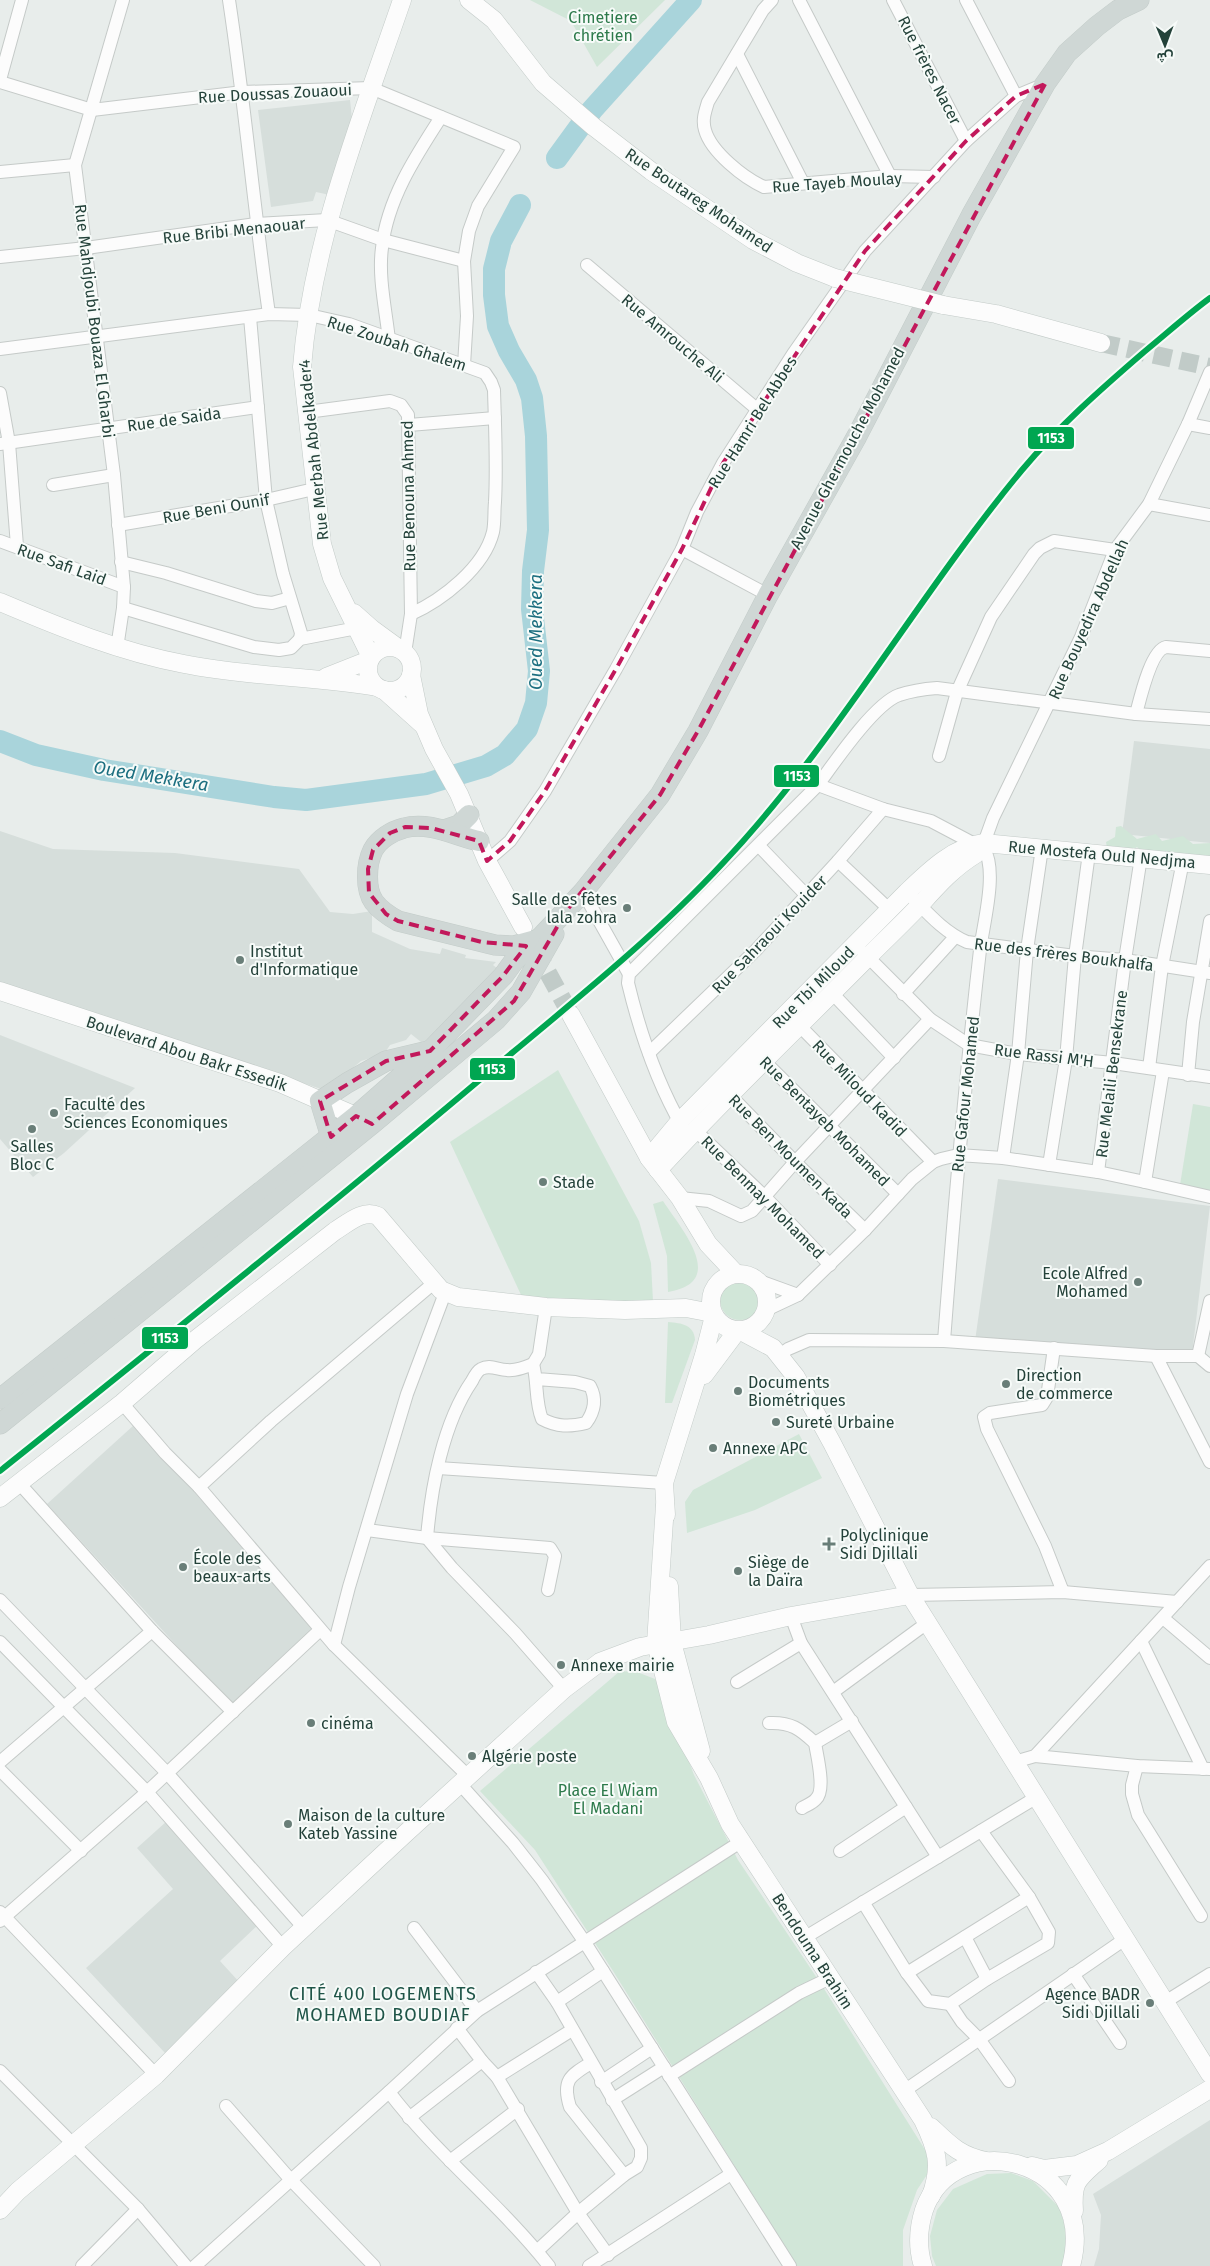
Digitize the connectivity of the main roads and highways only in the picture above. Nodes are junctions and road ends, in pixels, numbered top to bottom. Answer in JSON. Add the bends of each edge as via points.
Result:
{"nodes":[{"id":1,"x":470,"y":0,"type":"edge"},
{"id":2,"x":1139,"y":0,"type":"edge"},
{"id":3,"x":401,"y":1,"type":"edge"},
{"id":4,"x":1115,"y":5,"type":"edge"},
{"id":5,"x":1101,"y":343,"type":"tunnel mouth"},
{"id":6,"x":0,"y":602,"type":"edge"},
{"id":7,"x":348,"y":607,"type":"junction"},
{"id":8,"x":402,"y":650,"type":"junction"},
{"id":9,"x":370,"y":659,"type":"junction"},
{"id":10,"x":411,"y":676,"type":"junction"},
{"id":11,"x":321,"y":679,"type":"junction"},
{"id":12,"x":381,"y":689,"type":"junction"},
{"id":13,"x":424,"y":726,"type":"junction"},
{"id":14,"x":469,"y":816,"type":"junction"},
{"id":15,"x":444,"y":830,"type":"junction"},
{"id":16,"x":479,"y":841,"type":"junction"},
{"id":17,"x":984,"y":846,"type":"junction"},
{"id":18,"x":1210,"y":865,"type":"edge"},
{"id":19,"x":567,"y":910,"type":"junction"},
{"id":20,"x":523,"y":927,"type":"dead end"},
{"id":21,"x":539,"y":939,"type":"junction"},
{"id":22,"x":494,"y":945,"type":"junction"},
{"id":23,"x":514,"y":961,"type":"junction"},
{"id":24,"x":0,"y":991,"type":"edge"},
{"id":25,"x":571,"y":1016,"type":"tunnel mouth"},
{"id":26,"x":793,"y":1019,"type":"junction"},
{"id":27,"x":430,"y":1051,"type":"junction"},
{"id":28,"x":432,"y":1073,"type":"junction"},
{"id":29,"x":320,"y":1101,"type":"junction"},
{"id":30,"x":364,"y":1120,"type":"junction"},
{"id":31,"x":331,"y":1137,"type":"junction"},
{"id":32,"x":653,"y":1164,"type":"junction"},
{"id":33,"x":702,"y":1236,"type":"junction"},
{"id":34,"x":736,"y":1274,"type":"junction"},
{"id":35,"x":714,"y":1289,"type":"junction"},
{"id":36,"x":672,"y":1307,"type":"junction"},
{"id":37,"x":713,"y":1314,"type":"junction"},
{"id":38,"x":763,"y":1315,"type":"junction"},
{"id":39,"x":739,"y":1331,"type":"junction"},
{"id":40,"x":776,"y":1352,"type":"junction"},
{"id":41,"x":692,"y":1392,"type":"junction"},
{"id":42,"x":0,"y":1399,"type":"edge"},
{"id":43,"x":0,"y":1424,"type":"edge"},
{"id":44,"x":0,"y":1498,"type":"edge"},
{"id":45,"x":910,"y":1595,"type":"junction"},
{"id":46,"x":664,"y":1643,"type":"junction"},
{"id":47,"x":1210,"y":2074,"type":"edge"},
{"id":48,"x":1210,"y":2089,"type":"edge"},
{"id":49,"x":923,"y":2120,"type":"junction"},
{"id":50,"x":1108,"y":2151,"type":"junction"},
{"id":51,"x":989,"y":2161,"type":"junction"},
{"id":52,"x":1017,"y":2163,"type":"junction"},
{"id":53,"x":931,"y":2196,"type":"junction"},
{"id":54,"x":0,"y":2210,"type":"edge"},
{"id":55,"x":1075,"y":2224,"type":"junction"},
{"id":56,"x":918,"y":2239,"type":"junction"},
{"id":57,"x":911,"y":2266,"type":"edge"},
{"id":58,"x":923,"y":2266,"type":"edge"},
{"id":59,"x":1071,"y":2266,"type":"edge"}],
"edges":[{"from":1,"to":5,"type":"main road","name":"Rue Boutareg Mohamed","bridge":true,"via":[[494,20],[552,92],[651,171],[752,240],[835,278],[943,305],[996,314]]},
{"from":2,"to":4,"type":"main road","name":"Avenue Ghermouche Mohamed"},
{"from":3,"to":7,"type":"main road","name":"Rue Merbah Abdelkader4","via":[[327,220],[302,368],[322,544],[327,565]]},
{"from":4,"to":19,"type":"main road","name":"Avenue Ghermouche Mohamed","via":[[1067,54],[1045,84],[971,216],[857,436],[673,775]]},
{"from":6,"to":11,"type":"main road","via":[[117,648],[183,664],[229,672]]},
{"from":7,"to":8,"type":"main road"},
{"from":7,"to":9,"type":"main road","name":"Rue Merbah Abdelkader4"},
{"from":8,"to":9,"type":"main road","via":[[383,648]]},
{"from":8,"to":10,"type":"main road","via":[[412,663]]},
{"from":9,"to":11,"type":"main road"},
{"from":9,"to":12,"type":"main road","via":[[368,675]]},
{"from":10,"to":12,"type":"main road","via":[[398,690]]},
{"from":10,"to":13,"type":"main road"},
{"from":11,"to":12,"type":"main road"},
{"from":12,"to":13,"type":"main road"},
{"from":13,"to":14,"type":"main road"},
{"from":14,"to":15,"type":"main road","via":[[459,825]]},
{"from":14,"to":16,"type":"main road"},
{"from":15,"to":16,"type":"main road"},
{"from":15,"to":22,"type":"main road","via":[[406,827],[382,839],[373,850],[368,869],[369,893],[378,907],[398,921]]},
{"from":16,"to":20,"type":"main road"},
{"from":17,"to":18,"type":"main road","name":"Rue Mostefa Ould Nedjma","via":[[1042,848]]},
{"from":17,"to":26,"type":"main road","via":[[953,869],[832,993]]},
{"from":17,"to":26,"type":"main road","name":"Rue Tbi Miloud","via":[[945,858],[907,892],[856,944]]},
{"from":19,"to":21,"type":"main road"},
{"from":19,"to":28,"type":"main road","via":[[514,1001]]},
{"from":21,"to":22,"type":"main road","via":[[514,946]]},
{"from":21,"to":23,"type":"main road"},
{"from":22,"to":23,"type":"main road"},
{"from":23,"to":27,"type":"main road"},
{"from":23,"to":28,"type":"main road","via":[[516,973],[509,990],[440,1060]]},
{"from":24,"to":29,"type":"main road","name":"Boulevard Abou Bakr Essedik","via":[[280,1083]]},
{"from":25,"to":32,"type":"main road"},
{"from":26,"to":32,"type":"main road","via":[[765,1062],[692,1134]]},
{"from":26,"to":32,"type":"main road","name":"Rue Tbi Miloud","via":[[752,1048],[679,1122]]},
{"from":27,"to":29,"type":"main road","via":[[386,1062]]},
{"from":27,"to":30,"type":"main road"},
{"from":28,"to":30,"type":"main road"},
{"from":29,"to":30,"type":"main road","name":"Boulevard Abou Bakr Essedik"},
{"from":29,"to":31,"type":"main road"},
{"from":30,"to":31,"type":"main road"},
{"from":30,"to":43,"type":"main road"},
{"from":31,"to":42,"type":"main road"},
{"from":32,"to":33,"type":"main road","via":[[680,1198]]},
{"from":33,"to":34,"type":"main road"},
{"from":33,"to":35,"type":"main road","via":[[710,1260]]},
{"from":34,"to":35,"type":"main road","via":[[725,1278]]},
{"from":34,"to":38,"type":"main road","via":[[757,1280],[767,1296]]},
{"from":35,"to":36,"type":"main road"},
{"from":35,"to":37,"type":"main road","via":[[710,1300]]},
{"from":36,"to":37,"type":"main road"},
{"from":36,"to":44,"type":"main road","via":[[625,1310],[546,1307],[458,1298],[440,1288],[378,1216],[358,1216],[195,1340],[122,1403]]},
{"from":37,"to":39,"type":"main road","via":[[725,1328]]},
{"from":37,"to":41,"type":"main road","name":"Bendouma Brahim"},
{"from":38,"to":39,"type":"main road","via":[[748,1329]]},
{"from":38,"to":40,"type":"main road"},
{"from":39,"to":40,"type":"main road"},
{"from":39,"to":41,"type":"main road","name":"Bendouma Brahim","via":[[724,1346]]},
{"from":40,"to":45,"type":"main road","via":[[796,1377]]},
{"from":41,"to":46,"type":"main road","name":"Bendouma Brahim","via":[[664,1483]]},
{"from":45,"to":46,"type":"main road"},
{"from":45,"to":47,"type":"main road"},
{"from":46,"to":49,"type":"main road","name":"Bendouma Brahim","via":[[676,1722],[709,1778],[730,1824]]},
{"from":46,"to":54,"type":"main road","via":[[640,1647],[600,1662],[564,1689],[283,1947],[156,2075]]},
{"from":48,"to":50,"type":"main road"},
{"from":49,"to":51,"type":"main road","via":[[958,2152]]},
{"from":49,"to":53,"type":"main road","via":[[935,2146],[938,2163],[937,2180]]},
{"from":50,"to":52,"type":"main road","via":[[1062,2168]]},
{"from":50,"to":55,"type":"main road","via":[[1075,2183],[1072,2191]]},
{"from":51,"to":52,"type":"main road"},
{"from":51,"to":53,"type":"main road","via":[[956,2172]]},
{"from":52,"to":55,"type":"main road","via":[[1031,2168],[1055,2185],[1064,2197]]},
{"from":53,"to":56,"type":"main road","via":[[920,2222]]},
{"from":55,"to":59,"type":"main road","via":[[1076,2248]]},
{"from":56,"to":57,"type":"main road"},
{"from":56,"to":58,"type":"main road"}]}
